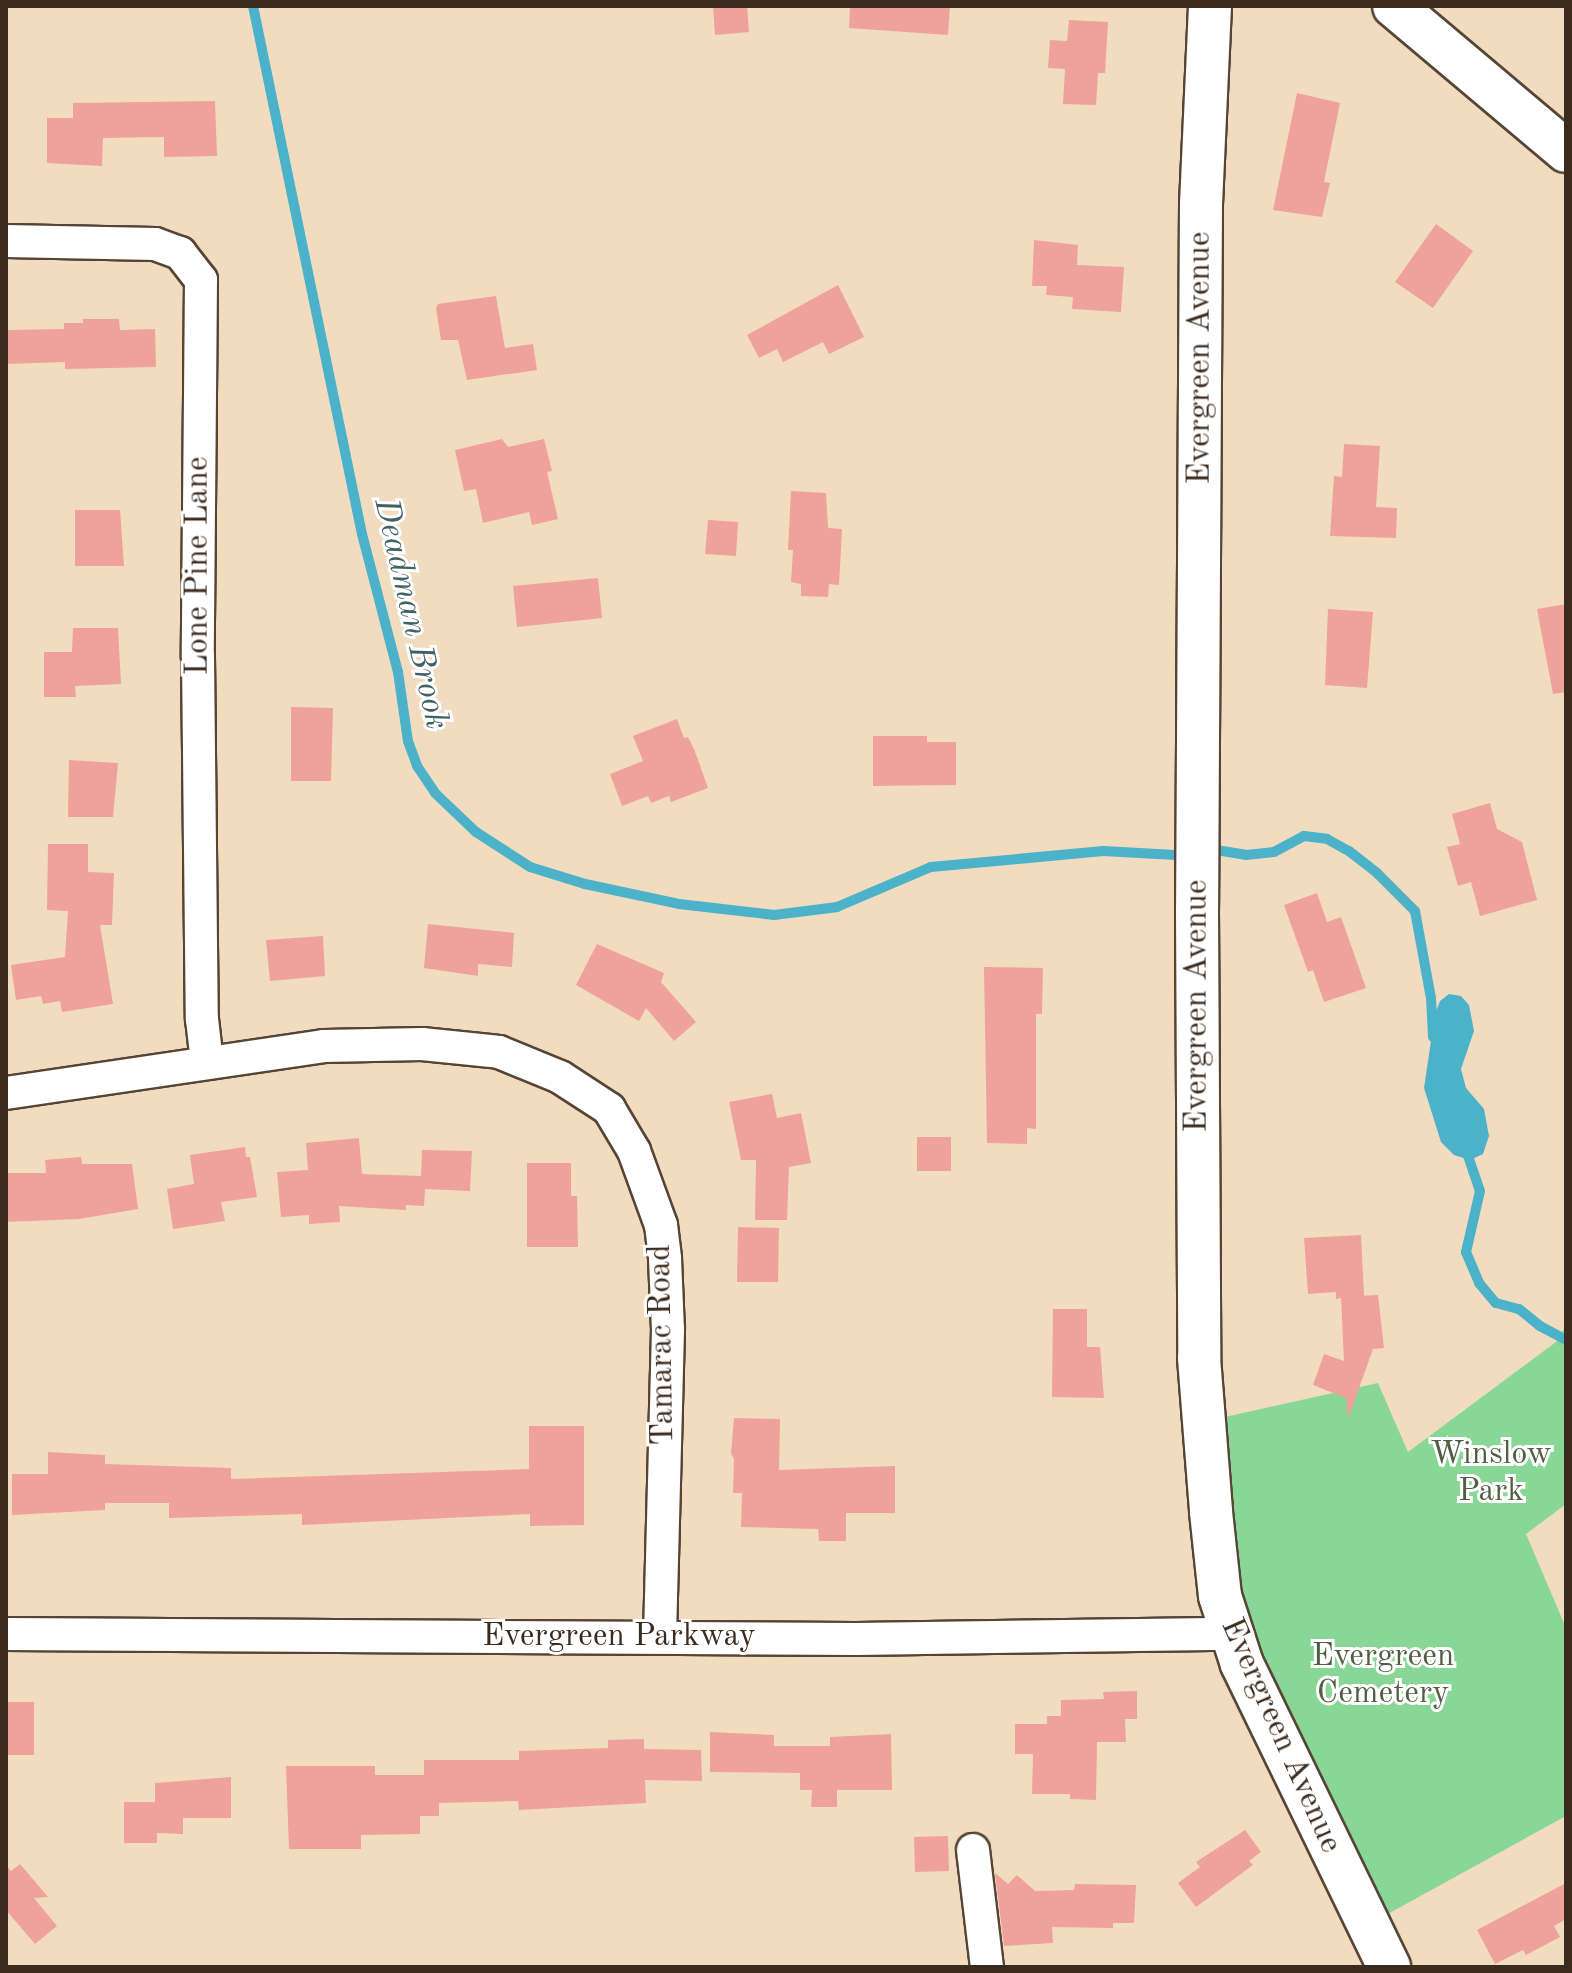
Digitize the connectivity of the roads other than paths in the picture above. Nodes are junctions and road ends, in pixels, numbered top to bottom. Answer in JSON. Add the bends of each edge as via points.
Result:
{"nodes":[{"id":1,"x":1210,"y":6,"type":"edge"},
{"id":2,"x":1394,"y":6,"type":"edge"},
{"id":3,"x":1566,"y":151,"type":"edge"},
{"id":4,"x":6,"y":241,"type":"edge"},
{"id":5,"x":207,"y":1062,"type":"junction"},
{"id":6,"x":6,"y":1093,"type":"edge"},
{"id":7,"x":6,"y":1634,"type":"edge"},
{"id":8,"x":1231,"y":1634,"type":"junction"},
{"id":9,"x":660,"y":1637,"type":"junction"},
{"id":10,"x":973,"y":1850,"type":"dead end"},
{"id":11,"x":987,"y":1967,"type":"edge"},
{"id":12,"x":1389,"y":1967,"type":"edge"}],
"edges":[{"from":1,"to":8,"type":"main road","name":"Evergreen Avenue","via":[[1201,204],[1199,1358],[1220,1596]]},
{"from":2,"to":3,"type":"main road"},
{"from":4,"to":5,"type":"street","name":"Lone Pine Lane","via":[[155,244],[180,253],[201,280],[198,657],[202,1019]]},
{"from":5,"to":6,"type":"street","name":"Tamarac Road"},
{"from":5,"to":9,"type":"street","name":"Tamarac Road","via":[[324,1046],[422,1044],[499,1052],[560,1077],[609,1109],[634,1151],[661,1225],[665,1259]]},
{"from":7,"to":9,"type":"street","name":"Evergreen Parkway"},
{"from":8,"to":9,"type":"street","name":"Evergreen Parkway"},
{"from":8,"to":12,"type":"main road","name":"Evergreen Avenue","via":[[1265,1716]]},
{"from":10,"to":11,"type":"street"}]}
